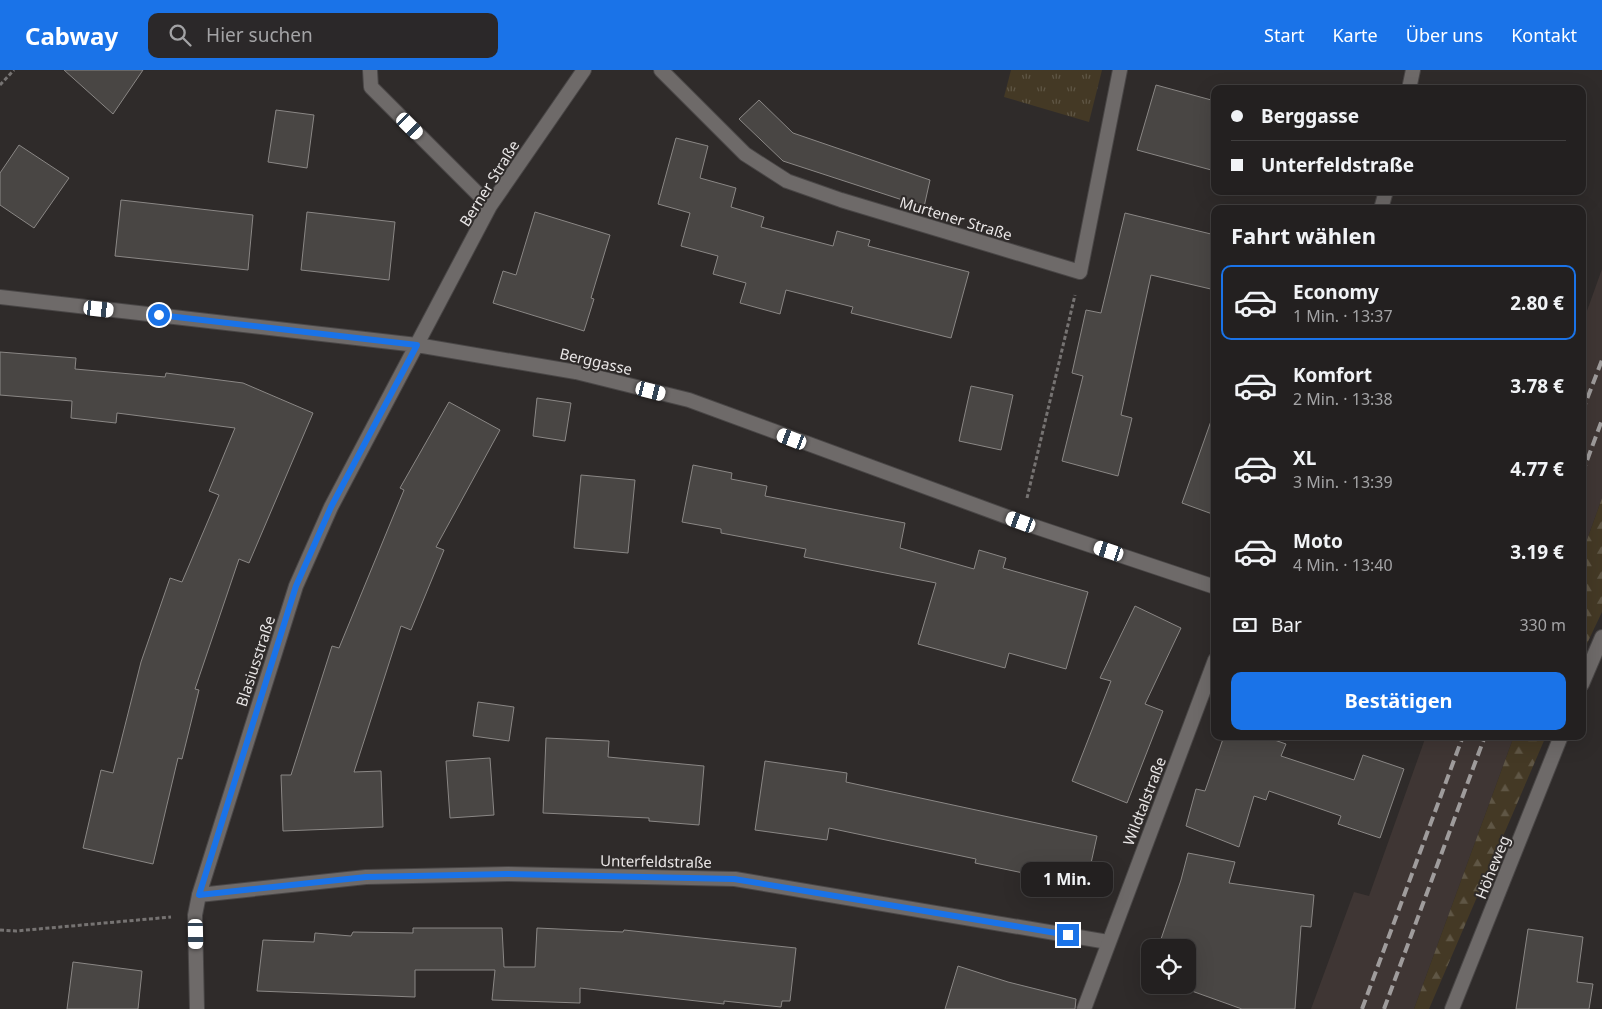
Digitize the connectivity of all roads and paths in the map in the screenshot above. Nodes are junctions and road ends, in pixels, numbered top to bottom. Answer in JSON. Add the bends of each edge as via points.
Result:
{"nodes":[{"id":1,"x":14,"y":70,"type":"edge"},
{"id":2,"x":370,"y":70,"type":"edge"},
{"id":3,"x":584,"y":70,"type":"edge"},
{"id":4,"x":661,"y":70,"type":"edge"},
{"id":5,"x":1120,"y":70,"type":"edge"},
{"id":6,"x":1413,"y":70,"type":"edge"},
{"id":7,"x":0,"y":85,"type":"edge"},
{"id":8,"x":1410,"y":85,"type":"edge"},
{"id":9,"x":490,"y":206,"type":"junction"},
{"id":10,"x":1080,"y":272,"type":"junction"},
{"id":11,"x":0,"y":297,"type":"edge"},
{"id":12,"x":417,"y":345,"type":"junction"},
{"id":13,"x":1021,"y":522,"type":"junction"},
{"id":14,"x":1211,"y":586,"type":"edge"},
{"id":15,"x":1602,"y":637,"type":"edge"},
{"id":16,"x":1211,"y":671,"type":"edge"},
{"id":17,"x":1586,"y":675,"type":"edge"},
{"id":18,"x":1559,"y":740,"type":"edge"},
{"id":19,"x":199,"y":895,"type":"junction"},
{"id":20,"x":196,"y":915,"type":"junction"},
{"id":21,"x":0,"y":930,"type":"edge"},
{"id":22,"x":1108,"y":942,"type":"junction"},
{"id":23,"x":197,"y":1009,"type":"edge"},
{"id":24,"x":1084,"y":1009,"type":"edge"},
{"id":25,"x":1452,"y":1009,"type":"edge"}],
"edges":[{"from":1,"to":7,"type":"path"},
{"from":2,"to":9,"type":"street","via":[[370,87]]},
{"from":3,"to":9,"type":"street","name":"Berner Straße"},
{"from":4,"to":10,"type":"street","name":"Murtener Straße","via":[[745,154],[787,181]]},
{"from":5,"to":10,"type":"street"},
{"from":6,"to":8,"type":"street"},
{"from":9,"to":12,"type":"street","name":"Berner Straße"},
{"from":10,"to":13,"type":"path"},
{"from":11,"to":12,"type":"street","name":"Berggasse"},
{"from":12,"to":13,"type":"street","name":"Berggasse","via":[[576,372],[689,400]]},
{"from":12,"to":19,"type":"street","name":"Blasiusstraße","via":[[331,507],[296,586]]},
{"from":13,"to":14,"type":"street","name":"Berggasse"},
{"from":15,"to":17,"type":"street"},
{"from":16,"to":22,"type":"street","name":"Wildtalstraße"},
{"from":18,"to":25,"type":"street","name":"Höheweg"},
{"from":19,"to":20,"type":"street","name":"Blasiusstraße"},
{"from":19,"to":22,"type":"street","name":"Unterfeldstraße","via":[[366,877],[508,874],[734,879]]},
{"from":20,"to":21,"type":"path"},
{"from":20,"to":23,"type":"street","name":"Blasiusstraße"},
{"from":22,"to":24,"type":"street","name":"Wildtalstraße"}]}
